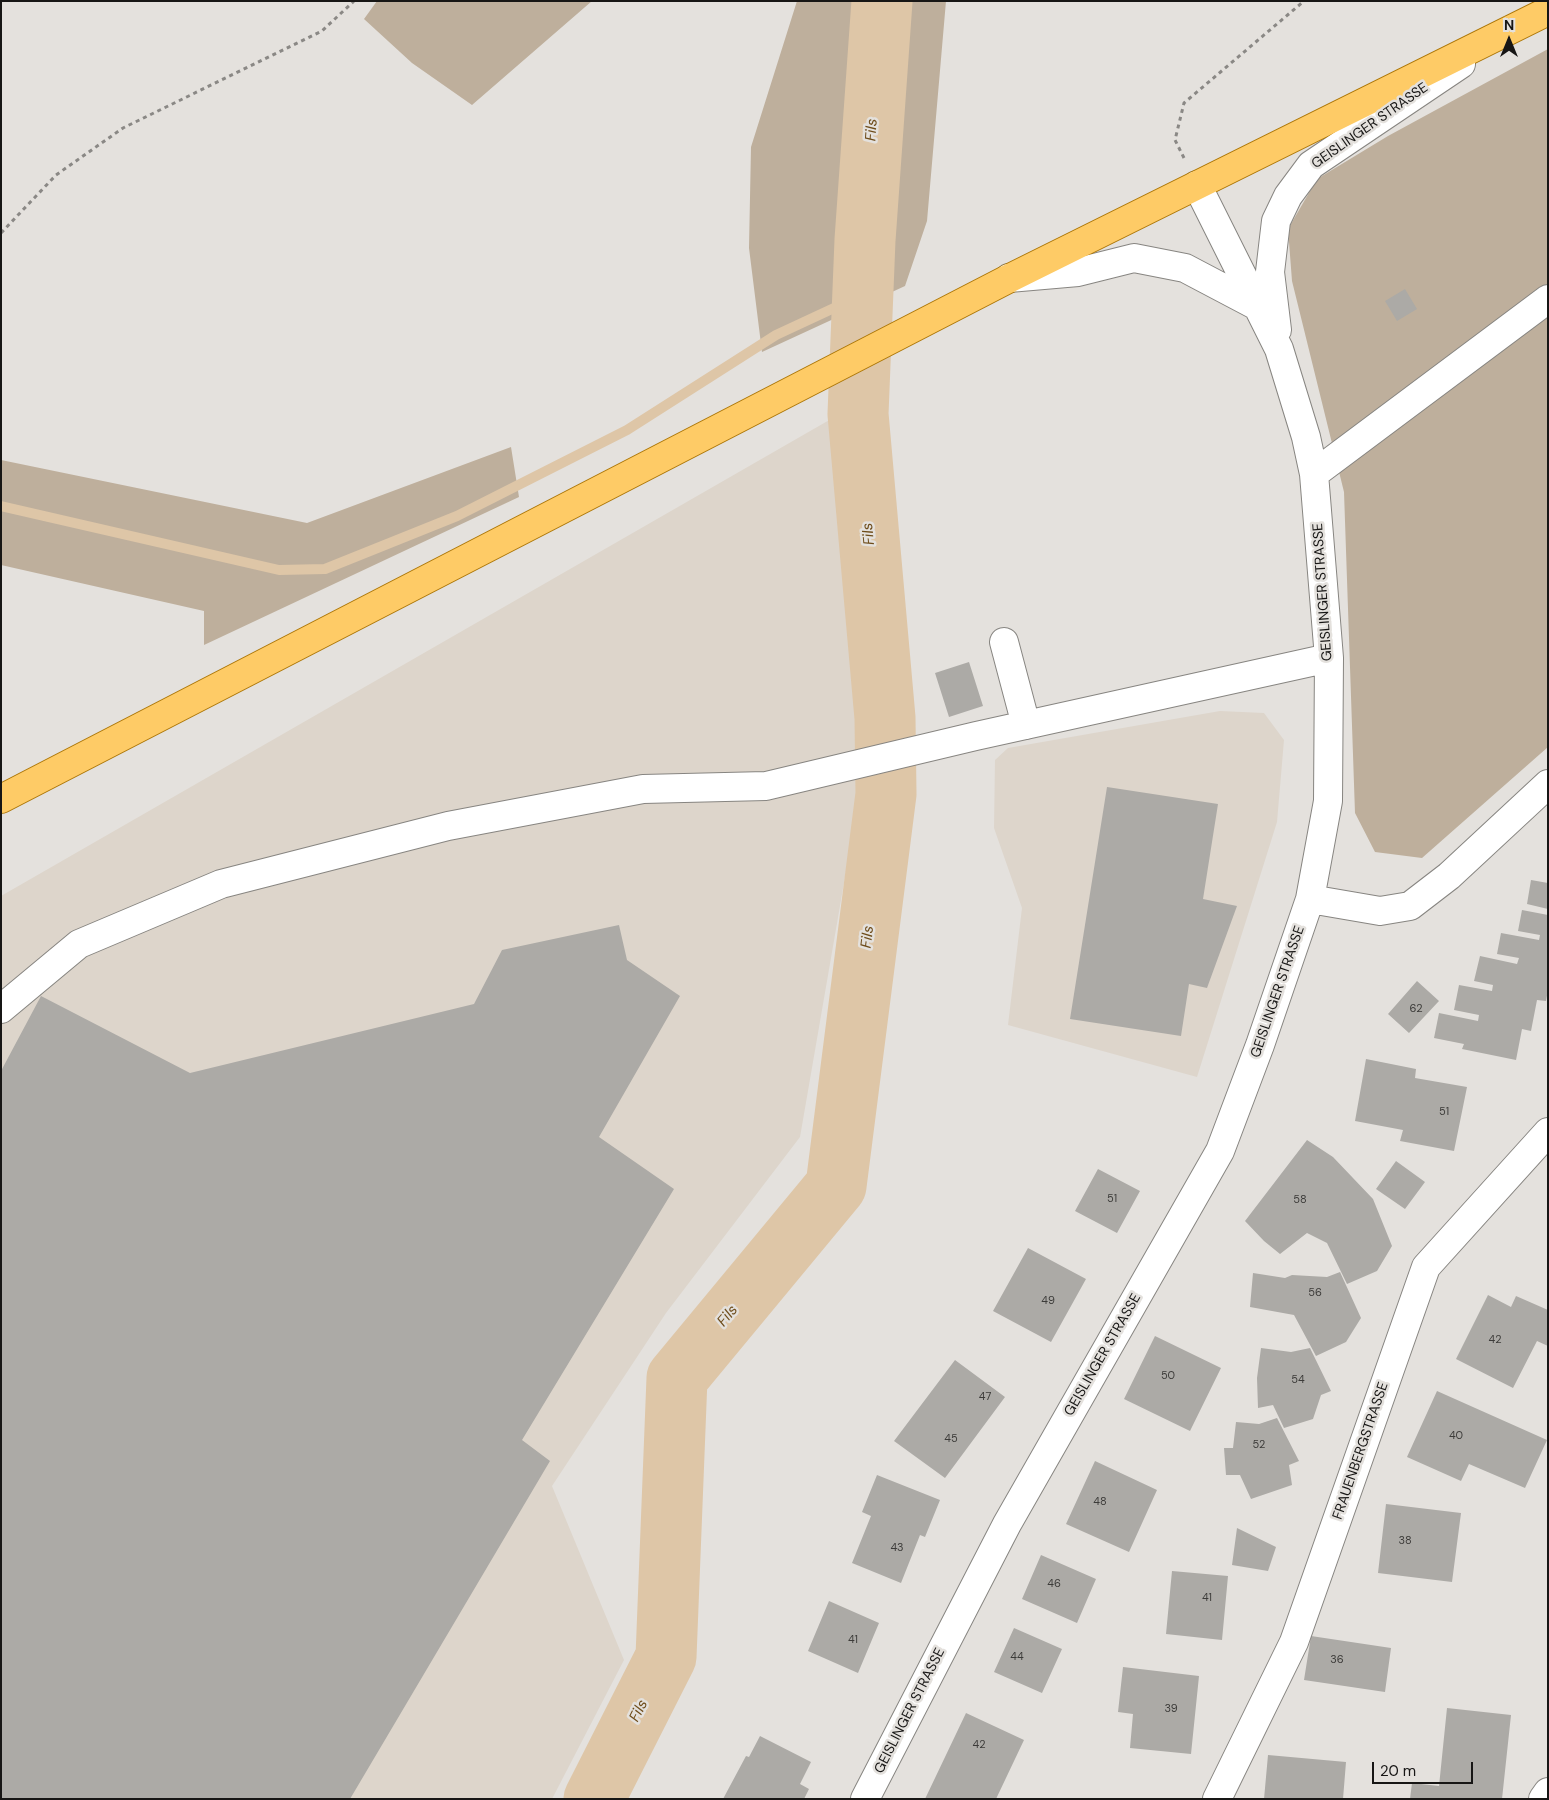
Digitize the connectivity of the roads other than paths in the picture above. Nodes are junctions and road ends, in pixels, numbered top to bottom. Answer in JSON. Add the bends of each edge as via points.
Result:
{"nodes":[{"id":1,"x":1548,"y":11,"type":"edge"},
{"id":2,"x":1515,"y":27,"type":"junction"},
{"id":3,"x":1197,"y":185,"type":"junction"},
{"id":4,"x":1008,"y":279,"type":"junction"},
{"id":5,"x":1548,"y":299,"type":"edge"},
{"id":6,"x":1259,"y":308,"type":"junction"},
{"id":7,"x":1279,"y":349,"type":"junction"},
{"id":8,"x":1314,"y":474,"type":"junction"},
{"id":9,"x":1004,"y":642,"type":"dead end"},
{"id":10,"x":1329,"y":658,"type":"junction"},
{"id":11,"x":1026,"y":724,"type":"junction"},
{"id":12,"x":1548,"y":784,"type":"edge"},
{"id":13,"x":1,"y":799,"type":"edge"},
{"id":14,"x":1310,"y":899,"type":"junction"},
{"id":15,"x":1,"y":1009,"type":"edge"},
{"id":16,"x":1548,"y":1132,"type":"edge"},
{"id":17,"x":1548,"y":1792,"type":"edge"},
{"id":18,"x":865,"y":1799,"type":"edge"},
{"id":19,"x":1217,"y":1799,"type":"edge"},
{"id":20,"x":1543,"y":1799,"type":"edge"}],
"edges":[{"from":1,"to":2,"type":"main road"},
{"from":2,"to":3,"type":"main road"},
{"from":2,"to":7,"type":"street","name":"GEISLINGER STRASSE","via":[[1311,166],[1288,196],[1276,221],[1270,272]]},
{"from":3,"to":4,"type":"main road"},
{"from":3,"to":6,"type":"street","name":"GEISLINGER STRASSE"},
{"from":4,"to":6,"type":"street","via":[[1078,272],[1134,258],[1185,268]]},
{"from":4,"to":13,"type":"main road"},
{"from":5,"to":8,"type":"street"},
{"from":6,"to":7,"type":"street","name":"GEISLINGER STRASSE"},
{"from":7,"to":8,"type":"street","name":"GEISLINGER STRASSE"},
{"from":8,"to":10,"type":"street","name":"GEISLINGER STRASSE"},
{"from":9,"to":11,"type":"street"},
{"from":10,"to":11,"type":"street"},
{"from":10,"to":14,"type":"street","name":"GEISLINGER STRASSE","via":[[1328,801]]},
{"from":11,"to":15,"type":"street","via":[[766,786],[643,789],[448,826],[221,884],[79,944]]},
{"from":12,"to":14,"type":"street","via":[[1449,876],[1410,906],[1380,911]]},
{"from":14,"to":18,"type":"street","name":"GEISLINGER STRASSE","via":[[1220,1151],[1007,1524]]},
{"from":16,"to":19,"type":"street","name":"FRAUENBERGSTRASSE","via":[[1426,1267],[1294,1642]]},
{"from":17,"to":20,"type":"street"}]}
